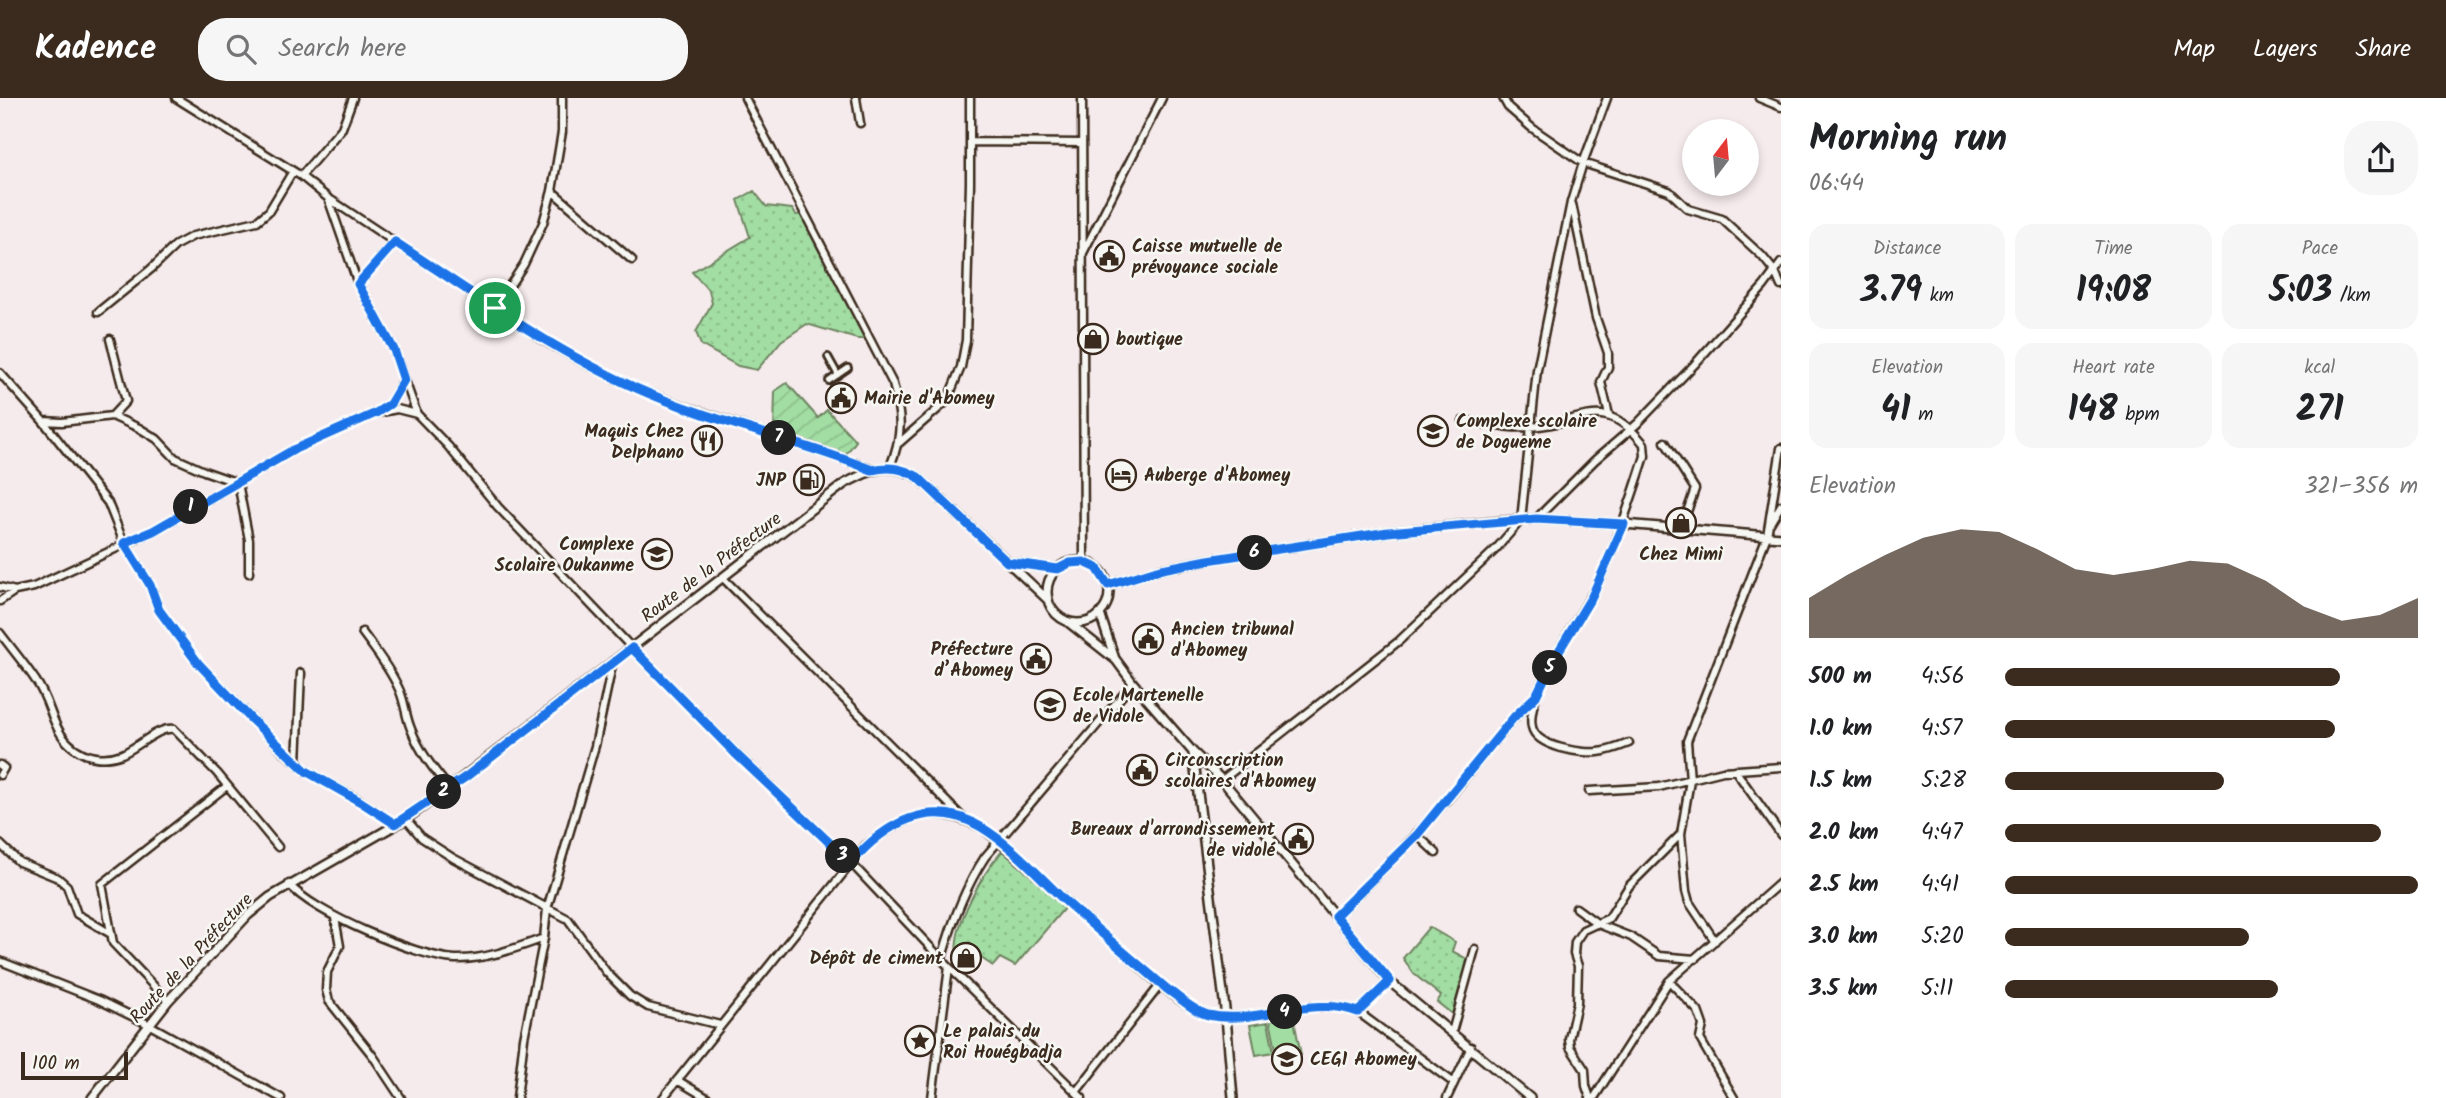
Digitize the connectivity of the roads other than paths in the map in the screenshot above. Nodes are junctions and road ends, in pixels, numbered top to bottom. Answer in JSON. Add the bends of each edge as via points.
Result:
{"nodes":[{"id":1,"x":176,"y":98,"type":"edge"},
{"id":2,"x":353,"y":98,"type":"edge"},
{"id":3,"x":562,"y":98,"type":"edge"},
{"id":4,"x":745,"y":98,"type":"edge"},
{"id":5,"x":856,"y":98,"type":"edge"},
{"id":6,"x":970,"y":98,"type":"edge"},
{"id":7,"x":1082,"y":98,"type":"edge"},
{"id":8,"x":1162,"y":98,"type":"edge"},
{"id":9,"x":1503,"y":98,"type":"edge"},
{"id":10,"x":1607,"y":98,"type":"edge"},
{"id":11,"x":1759,"y":98,"type":"edge"},
{"id":12,"x":1781,"y":107,"type":"edge"},
{"id":13,"x":860,"y":122,"type":"dead end"},
{"id":14,"x":970,"y":142,"type":"junction"},
{"id":15,"x":1082,"y":143,"type":"junction"},
{"id":16,"x":1583,"y":163,"type":"junction"},
{"id":17,"x":293,"y":171,"type":"junction"},
{"id":18,"x":302,"y":176,"type":"junction"},
{"id":19,"x":552,"y":191,"type":"junction"},
{"id":20,"x":328,"y":198,"type":"junction"},
{"id":21,"x":1572,"y":202,"type":"junction"},
{"id":22,"x":395,"y":242,"type":"junction"},
{"id":23,"x":1082,"y":254,"type":"junction"},
{"id":24,"x":632,"y":260,"type":"dead end"},
{"id":25,"x":1781,"y":263,"type":"edge"},
{"id":26,"x":1775,"y":272,"type":"junction"},
{"id":27,"x":358,"y":284,"type":"junction"},
{"id":28,"x":1781,"y":286,"type":"edge"},
{"id":29,"x":495,"y":308,"type":"junction"},
{"id":30,"x":98,"y":312,"type":"dead end"},
{"id":31,"x":110,"y":339,"type":"dead end"},
{"id":32,"x":828,"y":357,"type":"dead end"},
{"id":33,"x":848,"y":368,"type":"dead end"},
{"id":34,"x":0,"y":373,"type":"edge"},
{"id":35,"x":838,"y":375,"type":"junction"},
{"id":36,"x":404,"y":380,"type":"junction"},
{"id":37,"x":829,"y":381,"type":"dead end"},
{"id":38,"x":376,"y":413,"type":"junction"},
{"id":39,"x":417,"y":414,"type":"junction"},
{"id":40,"x":1609,"y":415,"type":"junction"},
{"id":41,"x":112,"y":416,"type":"junction"},
{"id":42,"x":43,"y":421,"type":"junction"},
{"id":43,"x":1463,"y":421,"type":"dead end"},
{"id":44,"x":1529,"y":428,"type":"junction"},
{"id":45,"x":1631,"y":430,"type":"junction"},
{"id":46,"x":1665,"y":442,"type":"dead end"},
{"id":47,"x":899,"y":443,"type":"junction"},
{"id":48,"x":1781,"y":448,"type":"edge"},
{"id":49,"x":890,"y":467,"type":"junction"},
{"id":50,"x":872,"y":470,"type":"junction"},
{"id":51,"x":238,"y":483,"type":"junction"},
{"id":52,"x":1781,"y":505,"type":"edge"},
{"id":53,"x":1536,"y":519,"type":"junction"},
{"id":54,"x":1521,"y":520,"type":"junction"},
{"id":55,"x":1624,"y":524,"type":"junction"},
{"id":56,"x":1768,"y":527,"type":"junction"},
{"id":57,"x":1681,"y":529,"type":"junction"},
{"id":58,"x":1767,"y":536,"type":"junction"},
{"id":59,"x":1781,"y":537,"type":"edge"},
{"id":60,"x":124,"y":543,"type":"junction"},
{"id":61,"x":1007,"y":562,"type":"junction"},
{"id":62,"x":1084,"y":562,"type":"junction"},
{"id":63,"x":1058,"y":569,"type":"junction"},
{"id":64,"x":249,"y":573,"type":"dead end"},
{"id":65,"x":723,"y":578,"type":"junction"},
{"id":66,"x":1108,"y":585,"type":"junction"},
{"id":67,"x":0,"y":587,"type":"edge"},
{"id":68,"x":15,"y":591,"type":"junction"},
{"id":69,"x":1048,"y":600,"type":"junction"},
{"id":70,"x":0,"y":601,"type":"edge"},
{"id":71,"x":1100,"y":614,"type":"junction"},
{"id":72,"x":1068,"y":622,"type":"junction"},
{"id":73,"x":362,"y":632,"type":"dead end"},
{"id":74,"x":0,"y":633,"type":"edge"},
{"id":75,"x":632,"y":648,"type":"junction"},
{"id":76,"x":1116,"y":660,"type":"junction"},
{"id":77,"x":613,"y":661,"type":"junction"},
{"id":78,"x":301,"y":673,"type":"dead end"},
{"id":79,"x":1133,"y":683,"type":"junction"},
{"id":80,"x":1536,"y":696,"type":"junction"},
{"id":81,"x":1629,"y":743,"type":"dead end"},
{"id":82,"x":1193,"y":752,"type":"junction"},
{"id":83,"x":297,"y":762,"type":"junction"},
{"id":84,"x":0,"y":765,"type":"edge"},
{"id":85,"x":1781,"y":767,"type":"edge"},
{"id":86,"x":1735,"y":770,"type":"junction"},
{"id":87,"x":0,"y":775,"type":"edge"},
{"id":88,"x":1222,"y":780,"type":"junction"},
{"id":89,"x":1690,"y":780,"type":"junction"},
{"id":90,"x":227,"y":786,"type":"junction"},
{"id":91,"x":450,"y":788,"type":"junction"},
{"id":92,"x":1589,"y":791,"type":"dead end"},
{"id":93,"x":406,"y":819,"type":"junction"},
{"id":94,"x":964,"y":819,"type":"junction"},
{"id":95,"x":395,"y":824,"type":"junction"},
{"id":96,"x":1681,"y":834,"type":"junction"},
{"id":97,"x":1417,"y":835,"type":"junction"},
{"id":98,"x":1781,"y":835,"type":"edge"},
{"id":99,"x":998,"y":841,"type":"junction"},
{"id":100,"x":0,"y":844,"type":"edge"},
{"id":101,"x":278,"y":847,"type":"dead end"},
{"id":102,"x":1436,"y":853,"type":"dead end"},
{"id":103,"x":851,"y":863,"type":"junction"},
{"id":104,"x":1781,"y":882,"type":"edge"},
{"id":105,"x":289,"y":884,"type":"junction"},
{"id":106,"x":1576,"y":908,"type":"dead end"},
{"id":107,"x":547,"y":909,"type":"junction"},
{"id":108,"x":1335,"y":916,"type":"junction"},
{"id":109,"x":335,"y":918,"type":"junction"},
{"id":110,"x":1598,"y":923,"type":"junction"},
{"id":111,"x":111,"y":934,"type":"junction"},
{"id":112,"x":544,"y":938,"type":"junction"},
{"id":113,"x":1715,"y":941,"type":"junction"},
{"id":114,"x":1475,"y":949,"type":"dead end"},
{"id":115,"x":942,"y":958,"type":"junction"},
{"id":116,"x":1695,"y":959,"type":"junction"},
{"id":117,"x":0,"y":961,"type":"edge"},
{"id":118,"x":949,"y":967,"type":"junction"},
{"id":119,"x":1390,"y":981,"type":"junction"},
{"id":120,"x":1669,"y":981,"type":"junction"},
{"id":121,"x":1161,"y":984,"type":"junction"},
{"id":122,"x":168,"y":1001,"type":"junction"},
{"id":123,"x":1358,"y":1012,"type":"junction"},
{"id":124,"x":1226,"y":1017,"type":"junction"},
{"id":125,"x":148,"y":1024,"type":"junction"},
{"id":126,"x":720,"y":1026,"type":"junction"},
{"id":127,"x":1452,"y":1032,"type":"junction"},
{"id":128,"x":1471,"y":1046,"type":"junction"},
{"id":129,"x":677,"y":1080,"type":"junction"},
{"id":130,"x":1454,"y":1083,"type":"junction"},
{"id":131,"x":1076,"y":1092,"type":"junction"},
{"id":132,"x":273,"y":1096,"type":"edge"},
{"id":133,"x":92,"y":1098,"type":"edge"},
{"id":134,"x":281,"y":1098,"type":"edge"},
{"id":135,"x":401,"y":1098,"type":"edge"},
{"id":136,"x":517,"y":1098,"type":"edge"},
{"id":137,"x":663,"y":1098,"type":"edge"},
{"id":138,"x":707,"y":1098,"type":"edge"},
{"id":139,"x":932,"y":1098,"type":"edge"},
{"id":140,"x":1082,"y":1098,"type":"edge"},
{"id":141,"x":1233,"y":1098,"type":"edge"},
{"id":142,"x":1447,"y":1098,"type":"edge"},
{"id":143,"x":1530,"y":1098,"type":"edge"},
{"id":144,"x":1592,"y":1098,"type":"edge"},
{"id":145,"x":1734,"y":1098,"type":"edge"}],
"edges":[{"from":1,"to":17,"type":"street"},
{"from":2,"to":18,"type":"street","via":[[342,128]]},
{"from":3,"to":19,"type":"street","via":[[562,132]]},
{"from":4,"to":47,"type":"street","via":[[893,384],[900,415]]},
{"from":5,"to":13,"type":"street"},
{"from":6,"to":14,"type":"street"},
{"from":7,"to":15,"type":"street"},
{"from":8,"to":23,"type":"street"},
{"from":9,"to":16,"type":"street","via":[[1532,128]]},
{"from":10,"to":16,"type":"street"},
{"from":11,"to":12,"type":"street"},
{"from":14,"to":15,"type":"street"},
{"from":14,"to":47,"type":"street","via":[[966,340],[961,368],[947,401]]},
{"from":15,"to":23,"type":"street"},
{"from":16,"to":21,"type":"street"},
{"from":16,"to":26,"type":"street","via":[[1669,191],[1688,209],[1722,219]]},
{"from":17,"to":18,"type":"street"},
{"from":17,"to":30,"type":"street","via":[[269,211],[257,221],[193,236],[176,245]]},
{"from":18,"to":20,"type":"street"},
{"from":19,"to":24,"type":"street"},
{"from":19,"to":29,"type":"street","via":[[535,243]]},
{"from":20,"to":22,"type":"street"},
{"from":20,"to":27,"type":"street"},
{"from":21,"to":40,"type":"street","via":[[1608,353],[1601,382]]},
{"from":21,"to":44,"type":"street"},
{"from":22,"to":27,"type":"street"},
{"from":22,"to":29,"type":"street"},
{"from":23,"to":62,"type":"street"},
{"from":25,"to":26,"type":"street"},
{"from":26,"to":28,"type":"street"},
{"from":26,"to":45,"type":"street"},
{"from":27,"to":36,"type":"street","via":[[394,350]]},
{"from":29,"to":50,"type":"street","via":[[586,365],[638,389]]},
{"from":31,"to":41,"type":"street","via":[[127,401]]},
{"from":32,"to":35,"type":"street"},
{"from":33,"to":35,"type":"street"},
{"from":34,"to":42,"type":"street"},
{"from":35,"to":37,"type":"street"},
{"from":36,"to":38,"type":"street","via":[[390,404]]},
{"from":36,"to":39,"type":"street"},
{"from":38,"to":39,"type":"street","via":[[397,409]]},
{"from":38,"to":51,"type":"street","via":[[295,449]]},
{"from":39,"to":75,"type":"street"},
{"from":40,"to":44,"type":"street","via":[[1574,417]]},
{"from":40,"to":45,"type":"street"},
{"from":41,"to":42,"type":"street"},
{"from":41,"to":51,"type":"street","via":[[157,439],[175,458]]},
{"from":42,"to":60,"type":"street","via":[[108,503]]},
{"from":43,"to":44,"type":"street"},
{"from":44,"to":54,"type":"street"},
{"from":45,"to":53,"type":"street"},
{"from":45,"to":55,"type":"street","via":[[1645,450]]},
{"from":46,"to":57,"type":"street","via":[[1695,489]]},
{"from":47,"to":49,"type":"street"},
{"from":48,"to":56,"type":"street"},
{"from":49,"to":50,"type":"street","name":"Route de la Préfecture"},
{"from":49,"to":61,"type":"street","via":[[918,477]]},
{"from":50,"to":65,"type":"street","name":"Route de la Préfecture","via":[[844,484]]},
{"from":51,"to":60,"type":"street"},
{"from":51,"to":64,"type":"street","via":[[249,540]]},
{"from":52,"to":56,"type":"street"},
{"from":53,"to":54,"type":"street"},
{"from":53,"to":55,"type":"street"},
{"from":54,"to":66,"type":"street","via":[[1388,532],[1222,558]]},
{"from":54,"to":88,"type":"street","via":[[1399,641]]},
{"from":55,"to":57,"type":"street"},
{"from":55,"to":80,"type":"street","via":[[1592,596]]},
{"from":56,"to":58,"type":"street"},
{"from":57,"to":58,"type":"street"},
{"from":58,"to":59,"type":"street"},
{"from":58,"to":89,"type":"street","via":[[1687,741]]},
{"from":60,"to":68,"type":"street","via":[[34,587]]},
{"from":60,"to":83,"type":"street","via":[[150,585],[159,610],[192,655]]},
{"from":61,"to":63,"type":"street"},
{"from":61,"to":69,"type":"street"},
{"from":62,"to":63,"type":"street"},
{"from":62,"to":66,"type":"street","via":[[1097,568]]},
{"from":63,"to":69,"type":"street","via":[[1047,586]]},
{"from":65,"to":75,"type":"street","name":"Route de la Préfecture"},
{"from":65,"to":94,"type":"street"},
{"from":66,"to":71,"type":"street","via":[[1108,600]]},
{"from":67,"to":68,"type":"street"},
{"from":68,"to":70,"type":"street"},
{"from":69,"to":72,"type":"street","via":[[1055,613]]},
{"from":71,"to":72,"type":"street","via":[[1082,623]]},
{"from":71,"to":76,"type":"street"},
{"from":72,"to":76,"type":"street"},
{"from":73,"to":91,"type":"street","via":[[400,689],[416,743]]},
{"from":74,"to":90,"type":"street","via":[[36,680],[64,738],[80,753],[108,759],[172,728]]},
{"from":75,"to":77,"type":"street","name":"Route de la Préfecture"},
{"from":75,"to":103,"type":"street"},
{"from":76,"to":79,"type":"street"},
{"from":77,"to":91,"type":"street","name":"Route de la Préfecture"},
{"from":77,"to":107,"type":"street","via":[[595,746]]},
{"from":78,"to":83,"type":"street"},
{"from":79,"to":82,"type":"street"},
{"from":79,"to":99,"type":"street"},
{"from":80,"to":81,"type":"street","via":[[1532,727],[1544,742],[1589,753]]},
{"from":80,"to":97,"type":"street"},
{"from":82,"to":88,"type":"street"},
{"from":82,"to":124,"type":"street"},
{"from":83,"to":95,"type":"street"},
{"from":84,"to":87,"type":"street","via":[[4,768]]},
{"from":85,"to":86,"type":"street"},
{"from":86,"to":89,"type":"street"},
{"from":86,"to":98,"type":"street"},
{"from":88,"to":108,"type":"street"},
{"from":89,"to":92,"type":"street"},
{"from":89,"to":96,"type":"street"},
{"from":90,"to":101,"type":"street"},
{"from":90,"to":111,"type":"street","via":[[102,884]]},
{"from":91,"to":93,"type":"street","name":"Route de la Préfecture"},
{"from":93,"to":95,"type":"street","name":"Route de la Préfecture"},
{"from":93,"to":107,"type":"street","via":[[422,838]]},
{"from":94,"to":99,"type":"street"},
{"from":94,"to":103,"type":"street","via":[[916,815],[865,846]]},
{"from":95,"to":105,"type":"street","name":"Route de la Préfecture"},
{"from":96,"to":110,"type":"street","via":[[1629,886],[1609,918]]},
{"from":96,"to":113,"type":"street","via":[[1687,896]]},
{"from":97,"to":102,"type":"street"},
{"from":97,"to":108,"type":"street"},
{"from":99,"to":115,"type":"street","via":[[970,880]]},
{"from":99,"to":121,"type":"street"},
{"from":100,"to":111,"type":"street","via":[[19,862],[68,886],[77,914]]},
{"from":103,"to":115,"type":"street"},
{"from":103,"to":126,"type":"street"},
{"from":104,"to":113,"type":"street"},
{"from":105,"to":109,"type":"street"},
{"from":105,"to":122,"type":"street","name":"Route de la Préfecture","via":[[248,915]]},
{"from":106,"to":110,"type":"street"},
{"from":107,"to":112,"type":"street"},
{"from":107,"to":126,"type":"street","via":[[568,919],[630,996],[648,1007]]},
{"from":108,"to":119,"type":"street"},
{"from":109,"to":112,"type":"street","via":[[430,955],[455,959],[478,958]]},
{"from":109,"to":135,"type":"street","via":[[340,946],[327,972],[329,1000]]},
{"from":110,"to":116,"type":"street","via":[[1659,956]]},
{"from":110,"to":144,"type":"street","via":[[1583,930],[1575,942],[1577,1003],[1569,1039],[1585,1070]]},
{"from":111,"to":122,"type":"street","via":[[113,943]]},
{"from":112,"to":136,"type":"street"},
{"from":113,"to":116,"type":"street"},
{"from":114,"to":127,"type":"street"},
{"from":115,"to":118,"type":"street"},
{"from":116,"to":120,"type":"street"},
{"from":117,"to":125,"type":"street"},
{"from":118,"to":131,"type":"street"},
{"from":118,"to":139,"type":"street"},
{"from":119,"to":123,"type":"street"},
{"from":119,"to":127,"type":"street"},
{"from":120,"to":144,"type":"street"},
{"from":120,"to":145,"type":"street","via":[[1698,1011],[1703,1024],[1700,1039]]},
{"from":121,"to":124,"type":"street","via":[[1201,1012]]},
{"from":121,"to":131,"type":"street"},
{"from":122,"to":125,"type":"street","name":"Route de la Préfecture"},
{"from":123,"to":124,"type":"street","via":[[1318,1008]]},
{"from":123,"to":130,"type":"street"},
{"from":124,"to":141,"type":"street"},
{"from":125,"to":132,"type":"street"},
{"from":125,"to":133,"type":"street","name":"Route de la Préfecture"},
{"from":126,"to":129,"type":"street"},
{"from":127,"to":128,"type":"street"},
{"from":128,"to":130,"type":"street"},
{"from":128,"to":143,"type":"street"},
{"from":129,"to":137,"type":"street"},
{"from":129,"to":138,"type":"street"},
{"from":130,"to":142,"type":"street"},
{"from":131,"to":140,"type":"street"},
{"from":132,"to":134,"type":"street"}]}
